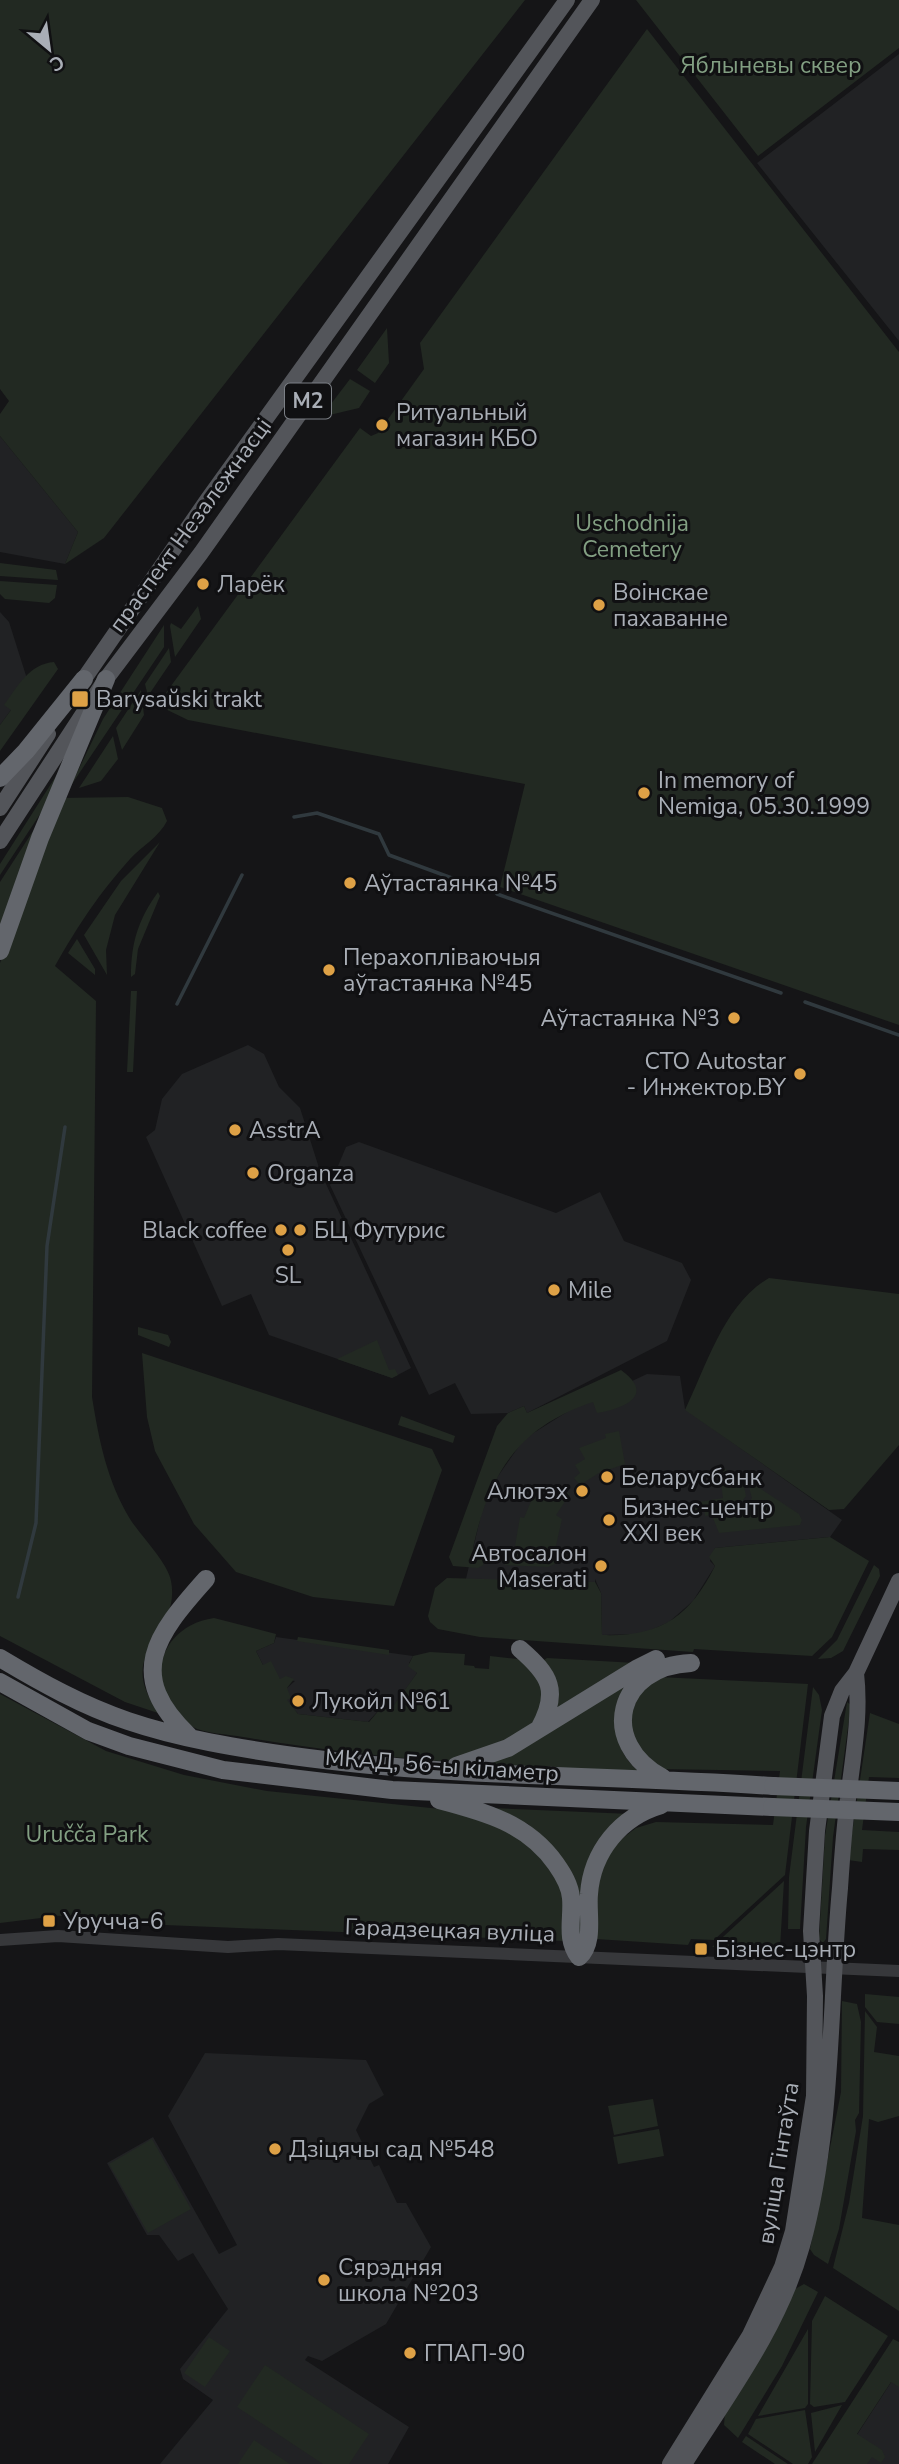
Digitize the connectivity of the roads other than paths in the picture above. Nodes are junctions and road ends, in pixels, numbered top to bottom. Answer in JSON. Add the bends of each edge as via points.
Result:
{"nodes":[{"id":1,"x":567,"y":0,"type":"edge"},
{"id":2,"x":592,"y":0,"type":"edge"},
{"id":3,"x":106,"y":678,"type":"junction"},
{"id":4,"x":84,"y":679,"type":"junction"},
{"id":5,"x":0,"y":778,"type":"edge"},
{"id":6,"x":0,"y":808,"type":"edge"},
{"id":7,"x":0,"y":841,"type":"edge"},
{"id":8,"x":0,"y":951,"type":"edge"},
{"id":9,"x":206,"y":1579,"type":"dead end"},
{"id":10,"x":899,"y":1581,"type":"edge"},
{"id":11,"x":520,"y":1649,"type":"dead end"},
{"id":12,"x":0,"y":1658,"type":"edge"},
{"id":13,"x":656,"y":1660,"type":"dead end"},
{"id":14,"x":691,"y":1663,"type":"dead end"},
{"id":15,"x":856,"y":1673,"type":"junction"},
{"id":16,"x":0,"y":1682,"type":"edge"},
{"id":17,"x":539,"y":1729,"type":"junction"},
{"id":18,"x":192,"y":1738,"type":"junction"},
{"id":19,"x":439,"y":1771,"type":"junction"},
{"id":20,"x":663,"y":1779,"type":"junction"},
{"id":21,"x":392,"y":1790,"type":"junction"},
{"id":22,"x":899,"y":1791,"type":"edge"},
{"id":23,"x":671,"y":1803,"type":"junction"},
{"id":24,"x":899,"y":1812,"type":"edge"},
{"id":25,"x":0,"y":1940,"type":"edge"},
{"id":26,"x":579,"y":1957,"type":"junction"},
{"id":27,"x":814,"y":1968,"type":"junction"},
{"id":28,"x":834,"y":1968,"type":"junction"},
{"id":29,"x":899,"y":1971,"type":"edge"},
{"id":30,"x":702,"y":2426,"type":"junction"},
{"id":31,"x":670,"y":2464,"type":"edge"},
{"id":32,"x":684,"y":2464,"type":"edge"}],
"edges":[{"from":1,"to":4,"type":"main road","name":"праспект Незалежнасці","number":"М2"},
{"from":2,"to":3,"type":"main road","name":"праспект Незалежнасці","number":"М2","via":[[201,553]]},
{"from":3,"to":7,"type":"main road","name":"праспект Незалежнасці","number":"М2"},
{"from":3,"to":8,"type":"highway","via":[[40,838]]},
{"from":4,"to":5,"type":"highway"},
{"from":4,"to":6,"type":"main road","name":"праспект Незалежнасці","number":"М2"},
{"from":9,"to":18,"type":"highway","via":[[167,1628],[153,1660],[152,1678],[163,1709]]},
{"from":10,"to":15,"type":"main road","name":"вуліца Гінтаўта"},
{"from":11,"to":17,"type":"highway","via":[[549,1682],[548,1713]]},
{"from":12,"to":18,"type":"highway","name":"МКАД, 56-ы кіламетр","via":[[38,1681],[125,1720]]},
{"from":13,"to":17,"type":"highway"},
{"from":14,"to":20,"type":"highway","via":[[652,1672],[630,1691],[626,1703],[622,1726],[630,1748],[646,1769]]},
{"from":15,"to":27,"type":"main road","name":"вуліца Гінтаўта","via":[[832,1716],[811,1931]]},
{"from":15,"to":28,"type":"main road","name":"вуліца Гінтаўта","via":[[860,1719],[848,1800]]},
{"from":16,"to":21,"type":"highway","name":"МКАД, 56-ы кіламетр","via":[[88,1731],[173,1759],[223,1770]]},
{"from":17,"to":19,"type":"highway","via":[[508,1748]]},
{"from":18,"to":19,"type":"highway","name":"МКАД, 56-ы кіламетр","via":[[358,1765]]},
{"from":19,"to":20,"type":"highway","name":"МКАД, 56-ы кіламетр"},
{"from":20,"to":22,"type":"highway","name":"МКАД, 56-ы кіламетр","bridge":true},
{"from":21,"to":23,"type":"highway","name":"МКАД, 56-ы кіламетр"},
{"from":21,"to":26,"type":"highway","via":[[483,1811],[534,1839],[569,1889],[571,1940]]},
{"from":23,"to":24,"type":"highway","name":"МКАД, 56-ы кіламетр","bridge":true},
{"from":23,"to":26,"type":"highway","via":[[627,1822],[605,1844],[592,1872],[587,1945]]},
{"from":25,"to":26,"type":"street","name":"Гарадзецкая вуліца","via":[[69,1936],[228,1947],[278,1944]]},
{"from":26,"to":27,"type":"street","name":"Гарадзецкая вуліца"},
{"from":27,"to":28,"type":"street","name":"Гарадзецкая вуліца"},
{"from":27,"to":30,"type":"main road","name":"вуліца Гінтаўта","via":[[814,2096],[793,2231],[782,2267]]},
{"from":28,"to":29,"type":"street","name":"Гарадзецкая вуліца"},
{"from":28,"to":30,"type":"main road","name":"вуліца Гінтаўта","via":[[826,2117],[802,2246],[754,2356]]},
{"from":30,"to":31,"type":"main road","name":"вуліца Гінтаўта"},
{"from":30,"to":32,"type":"main road","name":"вуліца Гінтаўта"}]}
